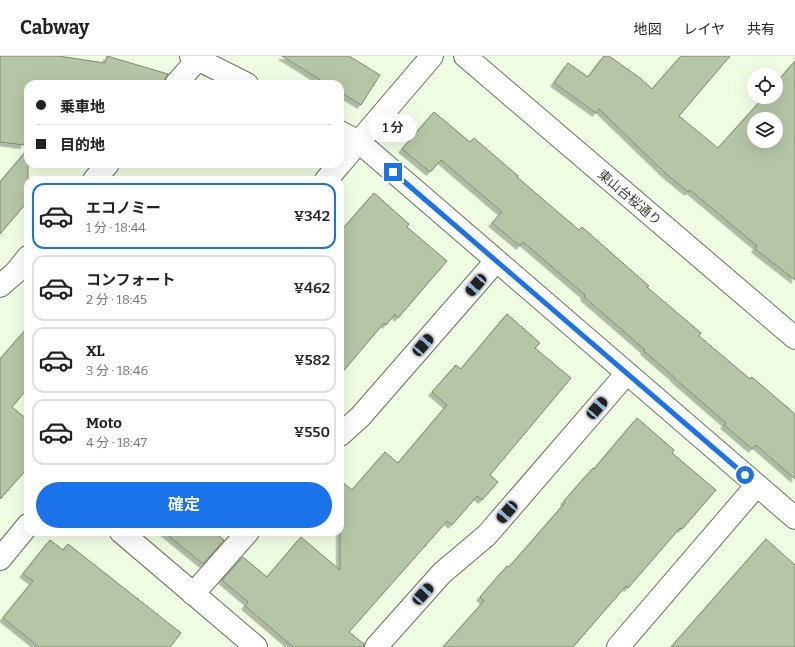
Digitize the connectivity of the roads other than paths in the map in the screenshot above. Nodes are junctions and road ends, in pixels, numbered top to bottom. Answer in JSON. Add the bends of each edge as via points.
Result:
{"nodes":[{"id":1,"x":432,"y":56,"type":"edge"},
{"id":2,"x":465,"y":56,"type":"edge"},
{"id":3,"x":195,"y":57,"type":"edge"},
{"id":4,"x":179,"y":80,"type":"edge"},
{"id":5,"x":239,"y":80,"type":"edge"},
{"id":6,"x":349,"y":137,"type":"edge"},
{"id":7,"x":344,"y":152,"type":"edge"},
{"id":8,"x":104,"y":168,"type":"edge"},
{"id":9,"x":336,"y":168,"type":"edge"},
{"id":10,"x":98,"y":176,"type":"edge"},
{"id":11,"x":330,"y":176,"type":"edge"},
{"id":12,"x":496,"y":261,"type":"junction"},
{"id":13,"x":24,"y":262,"type":"edge"},
{"id":14,"x":0,"y":286,"type":"edge"},
{"id":15,"x":795,"y":338,"type":"edge"},
{"id":16,"x":627,"y":373,"type":"junction"},
{"id":17,"x":344,"y":431,"type":"edge"},
{"id":18,"x":757,"y":485,"type":"junction"},
{"id":19,"x":795,"y":518,"type":"edge"},
{"id":20,"x":24,"y":531,"type":"edge"},
{"id":21,"x":126,"y":536,"type":"edge"},
{"id":22,"x":244,"y":536,"type":"edge"},
{"id":23,"x":0,"y":559,"type":"edge"},
{"id":24,"x":193,"y":594,"type":"junction"},
{"id":25,"x":256,"y":647,"type":"edge"},
{"id":26,"x":376,"y":647,"type":"edge"},
{"id":27,"x":618,"y":647,"type":"edge"}],
"edges":[{"from":1,"to":6,"type":"street"},
{"from":2,"to":15,"type":"street","name":"東山台桜通り"},
{"from":3,"to":4,"type":"street"},
{"from":3,"to":5,"type":"street"},
{"from":6,"to":7,"type":"street"},
{"from":6,"to":12,"type":"street"},
{"from":8,"to":10,"type":"street"},
{"from":9,"to":11,"type":"street"},
{"from":12,"to":16,"type":"street"},
{"from":12,"to":17,"type":"street","via":[[360,417]]},
{"from":13,"to":14,"type":"street"},
{"from":16,"to":18,"type":"street"},
{"from":16,"to":26,"type":"street","via":[[487,535],[442,573]]},
{"from":18,"to":19,"type":"street"},
{"from":18,"to":27,"type":"street"},
{"from":20,"to":23,"type":"street"},
{"from":21,"to":24,"type":"street"},
{"from":22,"to":24,"type":"street"},
{"from":24,"to":25,"type":"street"}]}
